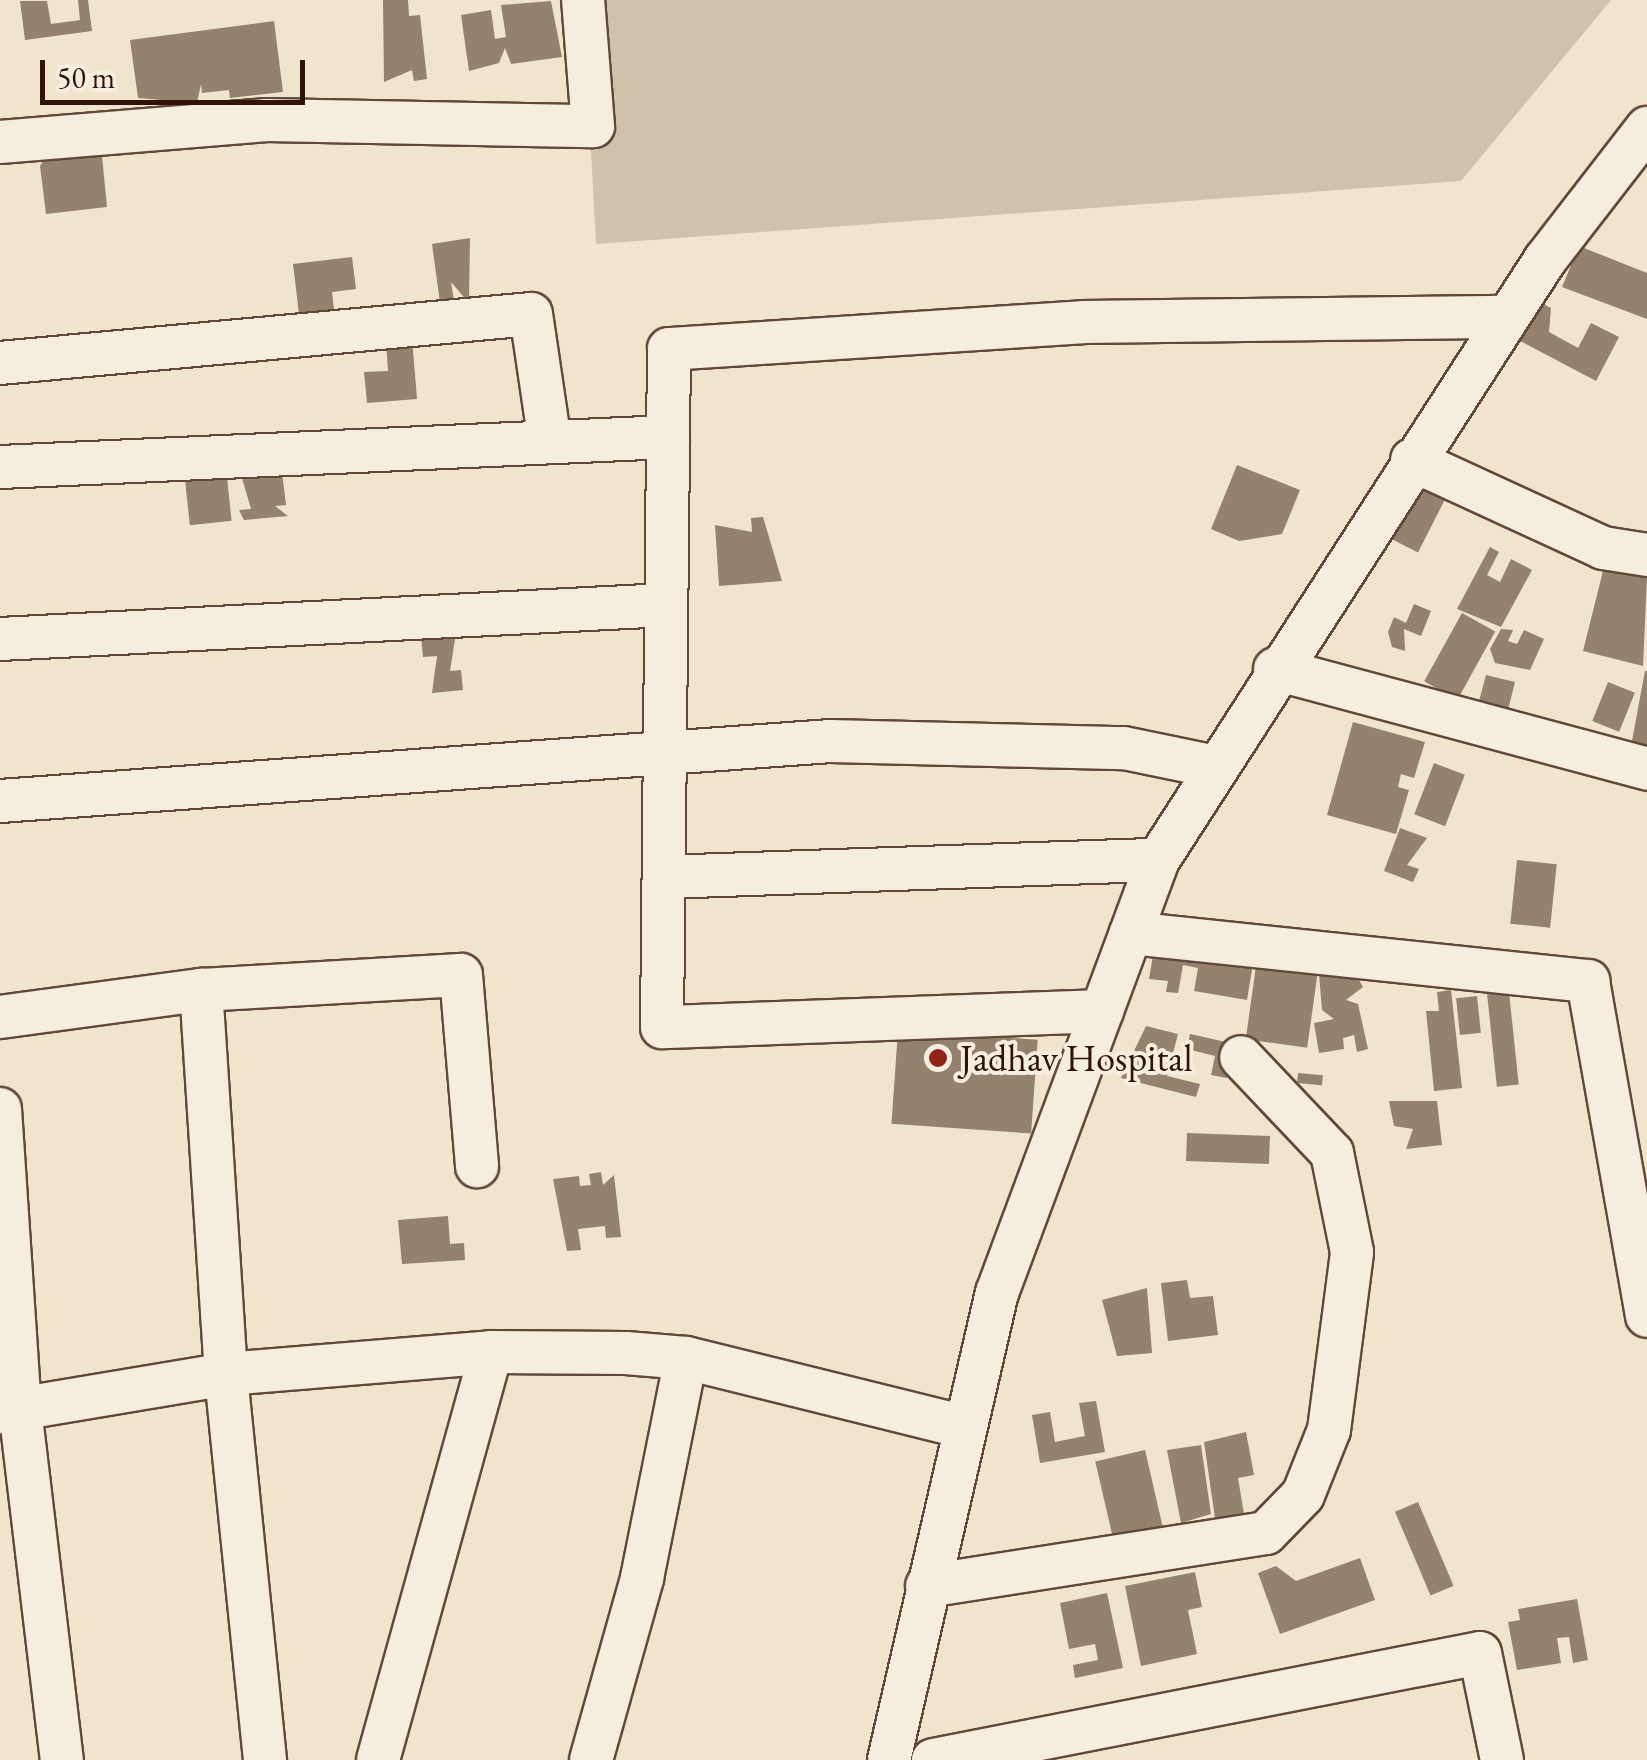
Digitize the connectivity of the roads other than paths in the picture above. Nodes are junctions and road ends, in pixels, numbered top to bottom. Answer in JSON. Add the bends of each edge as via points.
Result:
{"nodes":[{"id":1,"x":583,"y":0,"type":"edge"},
{"id":2,"x":1647,"y":128,"type":"edge"},
{"id":3,"x":0,"y":142,"type":"edge"},
{"id":4,"x":1507,"y":317,"type":"junction"},
{"id":5,"x":0,"y":363,"type":"edge"},
{"id":6,"x":668,"y":437,"type":"junction"},
{"id":7,"x":550,"y":442,"type":"junction"},
{"id":8,"x":1412,"y":460,"type":"junction"},
{"id":9,"x":0,"y":467,"type":"edge"},
{"id":10,"x":1647,"y":555,"type":"edge"},
{"id":11,"x":666,"y":605,"type":"junction"},
{"id":12,"x":0,"y":639,"type":"edge"},
{"id":13,"x":1274,"y":669,"type":"junction"},
{"id":14,"x":666,"y":746,"type":"junction"},
{"id":15,"x":1211,"y":766,"type":"junction"},
{"id":16,"x":1647,"y":769,"type":"edge"},
{"id":17,"x":0,"y":801,"type":"edge"},
{"id":18,"x":1158,"y":860,"type":"junction"},
{"id":19,"x":664,"y":878,"type":"junction"},
{"id":20,"x":1131,"y":933,"type":"junction"},
{"id":21,"x":201,"y":990,"type":"junction"},
{"id":22,"x":1102,"y":1012,"type":"junction"},
{"id":23,"x":0,"y":1017,"type":"edge"},
{"id":24,"x":1241,"y":1057,"type":"dead end"},
{"id":25,"x":0,"y":1109,"type":"edge"},
{"id":26,"x":477,"y":1166,"type":"dead end"},
{"id":27,"x":1647,"y":1316,"type":"edge"},
{"id":28,"x":491,"y":1352,"type":"junction"},
{"id":29,"x":686,"y":1358,"type":"junction"},
{"id":30,"x":226,"y":1374,"type":"junction"},
{"id":31,"x":10,"y":1411,"type":"edge"},
{"id":32,"x":965,"y":1427,"type":"junction"},
{"id":33,"x":926,"y":1586,"type":"junction"},
{"id":34,"x":62,"y":1760,"type":"edge"},
{"id":35,"x":265,"y":1760,"type":"edge"},
{"id":36,"x":378,"y":1760,"type":"edge"},
{"id":37,"x":592,"y":1760,"type":"edge"},
{"id":38,"x":888,"y":1760,"type":"edge"},
{"id":39,"x":933,"y":1760,"type":"edge"},
{"id":40,"x":1502,"y":1760,"type":"edge"}],
"edges":[{"from":1,"to":3,"type":"street","via":[[593,126],[449,116],[267,120]]},
{"from":2,"to":4,"type":"street"},
{"from":4,"to":6,"type":"street","via":[[1084,322],[669,349]]},
{"from":4,"to":8,"type":"street"},
{"from":5,"to":7,"type":"street","via":[[531,314]]},
{"from":6,"to":7,"type":"street"},
{"from":6,"to":11,"type":"street"},
{"from":7,"to":9,"type":"street"},
{"from":8,"to":10,"type":"street","via":[[1603,548]]},
{"from":8,"to":13,"type":"street"},
{"from":11,"to":12,"type":"street"},
{"from":11,"to":14,"type":"street"},
{"from":13,"to":15,"type":"street"},
{"from":13,"to":16,"type":"street"},
{"from":14,"to":15,"type":"street","via":[[1124,748]]},
{"from":14,"to":17,"type":"street"},
{"from":14,"to":19,"type":"street"},
{"from":15,"to":18,"type":"street"},
{"from":18,"to":19,"type":"street"},
{"from":18,"to":20,"type":"street"},
{"from":19,"to":22,"type":"street","via":[[662,1027]]},
{"from":20,"to":22,"type":"street"},
{"from":20,"to":27,"type":"street","via":[[1588,981]]},
{"from":21,"to":23,"type":"street"},
{"from":21,"to":26,"type":"street","via":[[460,975]]},
{"from":21,"to":30,"type":"street"},
{"from":22,"to":32,"type":"street","via":[[997,1294]]},
{"from":24,"to":33,"type":"street","via":[[1332,1153],[1352,1252],[1329,1430],[1303,1495],[1266,1533]]},
{"from":25,"to":31,"type":"street"},
{"from":28,"to":29,"type":"street"},
{"from":28,"to":30,"type":"street"},
{"from":28,"to":36,"type":"street"},
{"from":29,"to":32,"type":"street"},
{"from":29,"to":37,"type":"street","via":[[642,1578]]},
{"from":30,"to":31,"type":"street"},
{"from":30,"to":35,"type":"street"},
{"from":31,"to":34,"type":"street"},
{"from":32,"to":33,"type":"street"},
{"from":33,"to":38,"type":"street"},
{"from":39,"to":40,"type":"street","via":[[1480,1653]]}]}
